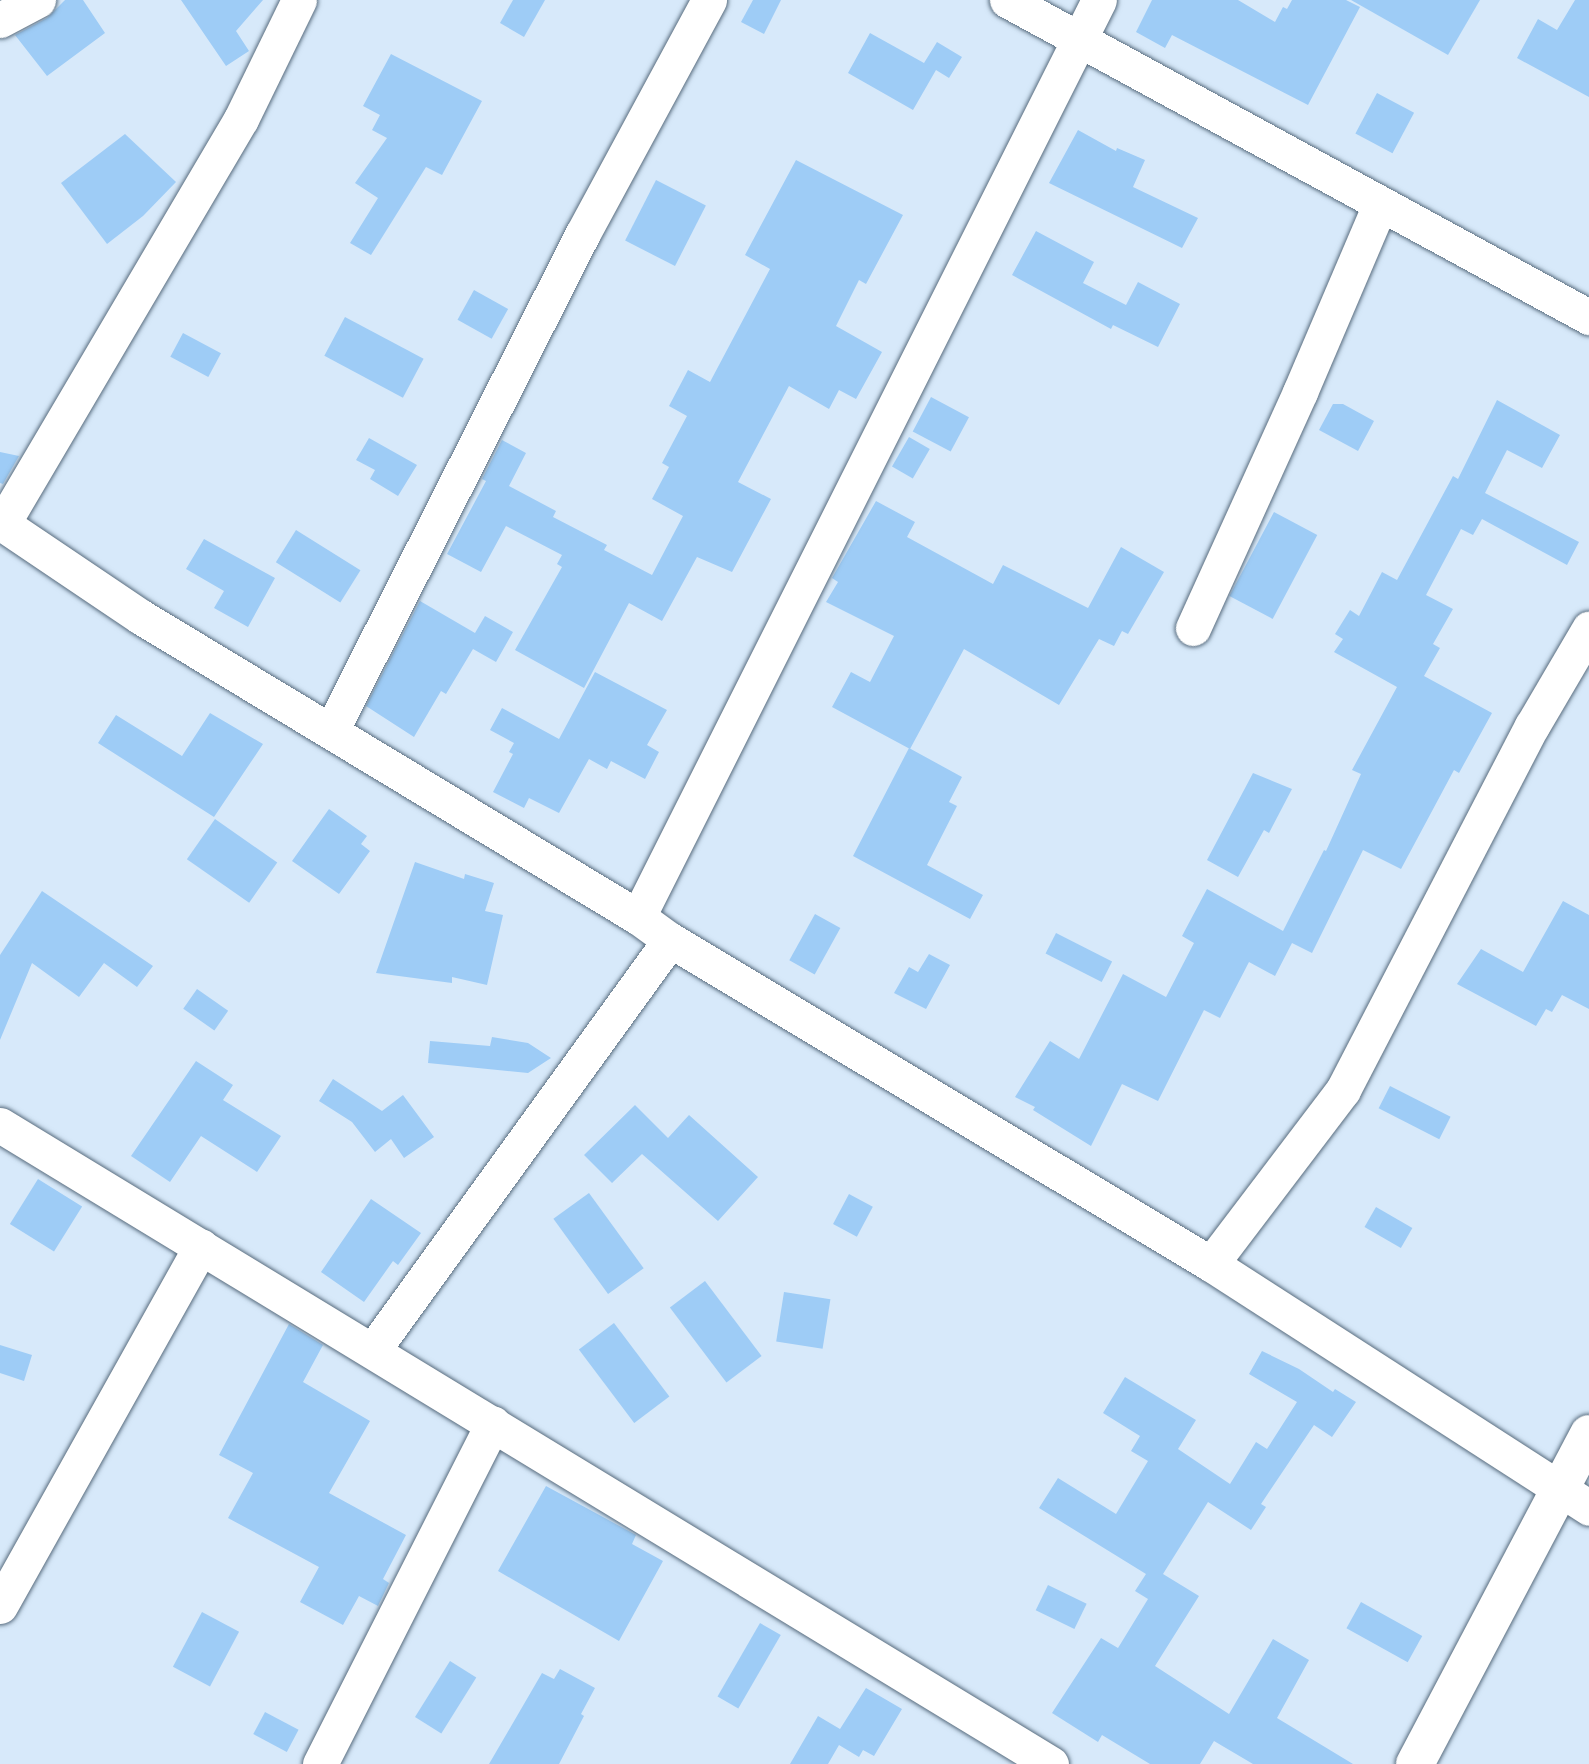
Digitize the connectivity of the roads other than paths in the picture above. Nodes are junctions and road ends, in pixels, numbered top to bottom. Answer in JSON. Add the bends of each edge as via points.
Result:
{"nodes":[{"id":1,"x":38,"y":0,"type":"edge"},
{"id":2,"x":299,"y":0,"type":"edge"},
{"id":3,"x":709,"y":0,"type":"edge"},
{"id":4,"x":1007,"y":0,"type":"edge"},
{"id":5,"x":1099,"y":0,"type":"edge"},
{"id":6,"x":0,"y":20,"type":"edge"},
{"id":7,"x":1079,"y":40,"type":"junction"},
{"id":8,"x":1380,"y":204,"type":"junction"},
{"id":9,"x":1589,"y":317,"type":"edge"},
{"id":10,"x":1,"y":522,"type":"edge"},
{"id":11,"x":1192,"y":628,"type":"dead end"},
{"id":12,"x":1589,"y":629,"type":"edge"},
{"id":13,"x":331,"y":731,"type":"junction"},
{"id":14,"x":638,"y":917,"type":"junction"},
{"id":15,"x":670,"y":940,"type":"junction"},
{"id":16,"x":0,"y":1125,"type":"edge"},
{"id":17,"x":201,"y":1246,"type":"junction"},
{"id":18,"x":1211,"y":1264,"type":"junction"},
{"id":19,"x":373,"y":1350,"type":"junction"},
{"id":20,"x":493,"y":1423,"type":"junction"},
{"id":21,"x":1589,"y":1434,"type":"edge"},
{"id":22,"x":1574,"y":1499,"type":"edge"},
{"id":23,"x":0,"y":1606,"type":"edge"},
{"id":24,"x":320,"y":1764,"type":"edge"},
{"id":25,"x":1051,"y":1764,"type":"edge"},
{"id":26,"x":1415,"y":1764,"type":"edge"}],
"edges":[{"from":1,"to":6,"type":"street"},
{"from":2,"to":10,"type":"street","via":[[240,119]]},
{"from":3,"to":13,"type":"street","via":[[582,235]]},
{"from":4,"to":7,"type":"street"},
{"from":5,"to":7,"type":"street"},
{"from":7,"to":8,"type":"street"},
{"from":7,"to":14,"type":"street"},
{"from":8,"to":9,"type":"street"},
{"from":8,"to":11,"type":"street"},
{"from":10,"to":13,"type":"street","via":[[141,617]]},
{"from":12,"to":18,"type":"street","via":[[1532,726],[1343,1090]]},
{"from":13,"to":14,"type":"street"},
{"from":14,"to":15,"type":"street"},
{"from":15,"to":18,"type":"street"},
{"from":15,"to":19,"type":"street"},
{"from":16,"to":17,"type":"street"},
{"from":17,"to":19,"type":"street"},
{"from":17,"to":23,"type":"street"},
{"from":18,"to":22,"type":"street"},
{"from":19,"to":20,"type":"street"},
{"from":20,"to":24,"type":"street"},
{"from":20,"to":25,"type":"street"},
{"from":21,"to":22,"type":"street"},
{"from":22,"to":26,"type":"street"}]}
